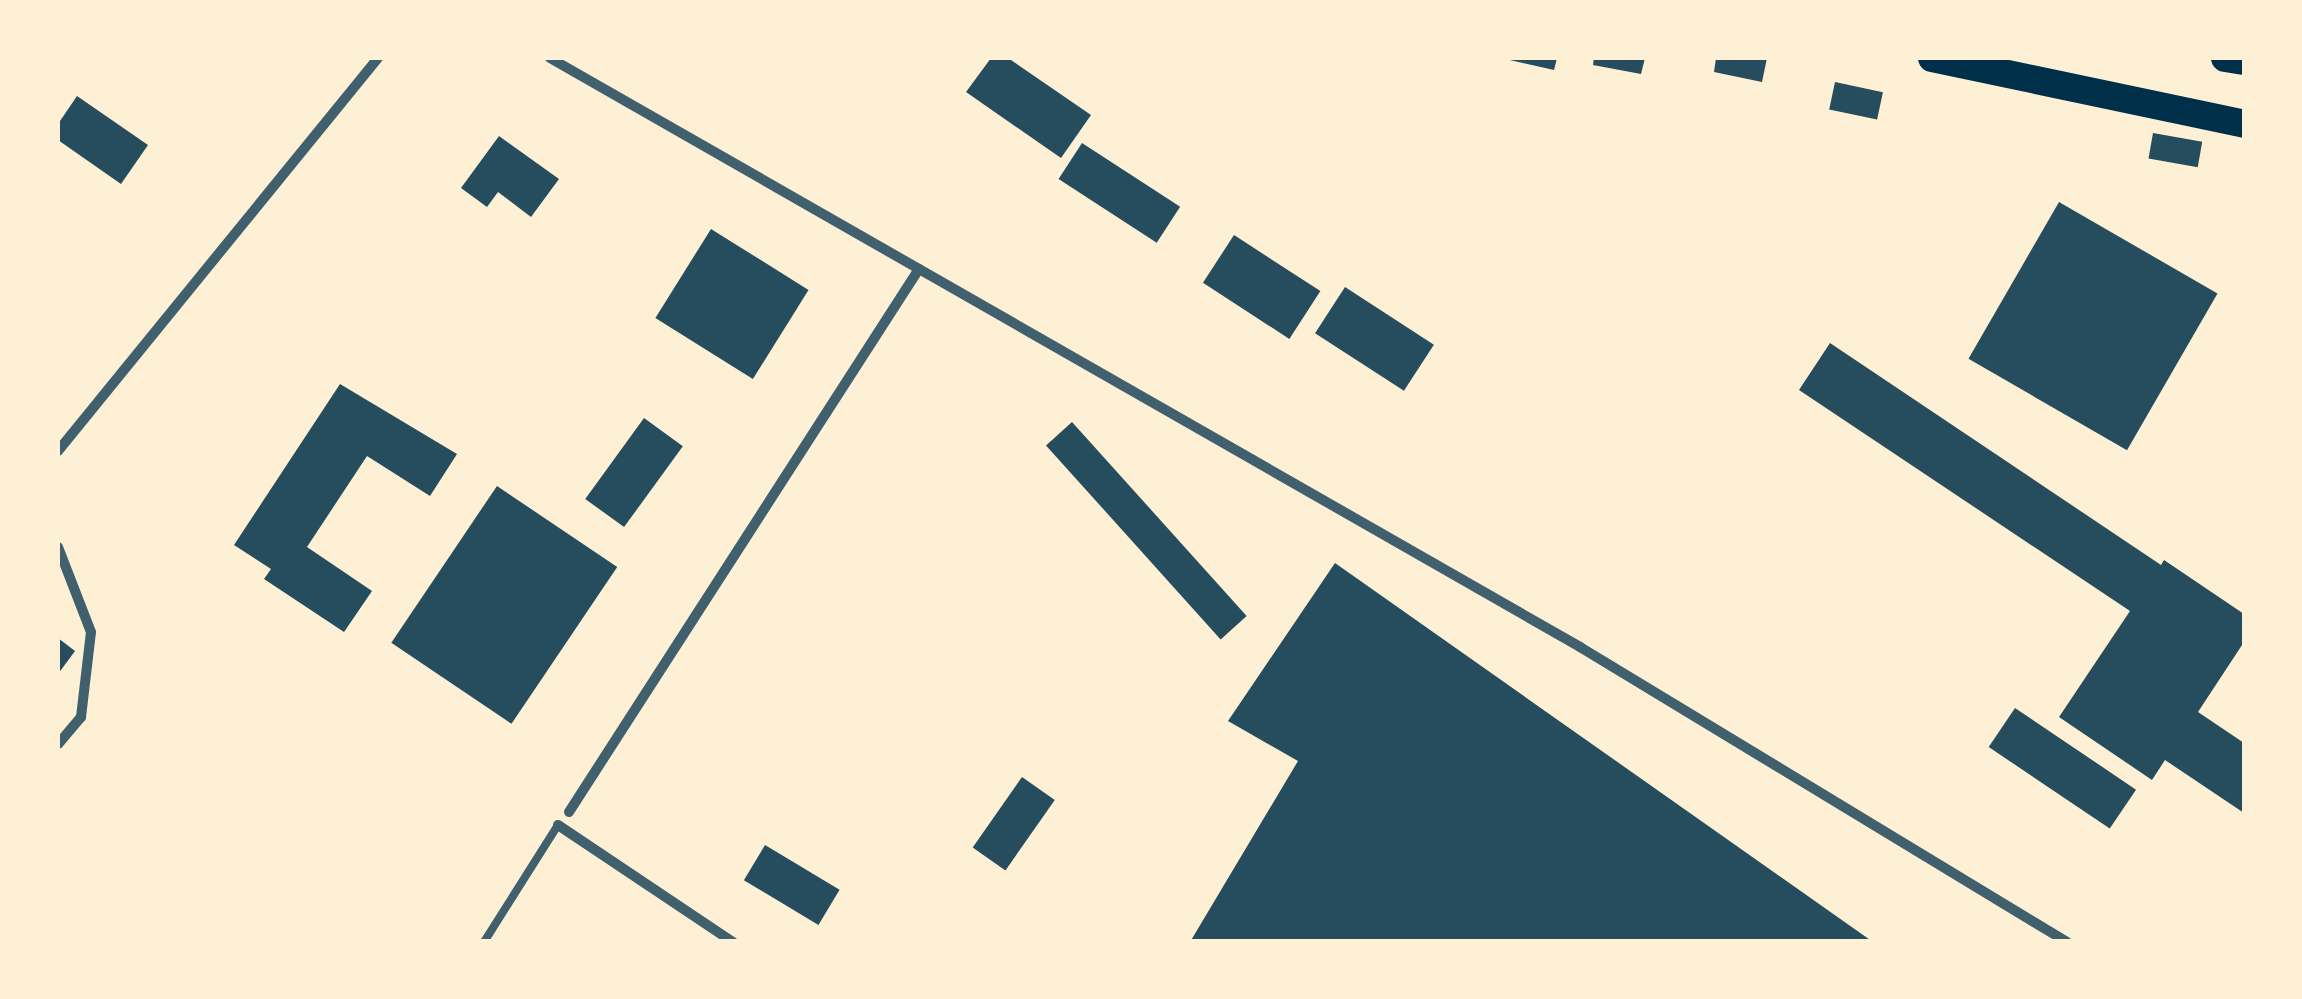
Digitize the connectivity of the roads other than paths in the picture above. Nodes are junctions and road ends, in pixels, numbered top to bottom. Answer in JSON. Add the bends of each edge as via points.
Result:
{"nodes":[{"id":1,"x":378,"y":58,"type":"edge"},
{"id":2,"x":550,"y":58,"type":"edge"},
{"id":3,"x":1932,"y":58,"type":"edge"},
{"id":4,"x":2225,"y":58,"type":"edge"},
{"id":5,"x":2244,"y":61,"type":"edge"},
{"id":6,"x":2244,"y":124,"type":"edge"},
{"id":7,"x":919,"y":269,"type":"junction"},
{"id":8,"x":58,"y":451,"type":"edge"},
{"id":9,"x":58,"y":548,"type":"edge"},
{"id":10,"x":58,"y":744,"type":"edge"},
{"id":11,"x":569,"y":812,"type":"dead end"},
{"id":12,"x":558,"y":825,"type":"joint"},
{"id":13,"x":484,"y":942,"type":"edge"},
{"id":14,"x":733,"y":942,"type":"edge"},
{"id":15,"x":2067,"y":942,"type":"edge"}],
"edges":[{"from":1,"to":8,"type":"street"},
{"from":2,"to":7,"type":"street"},
{"from":3,"to":6,"type":"highway"},
{"from":4,"to":5,"type":"highway"},
{"from":7,"to":11,"type":"street"},
{"from":7,"to":15,"type":"street","via":[[1580,647]]},
{"from":9,"to":10,"type":"street","via":[[91,632],[81,717]]},
{"from":12,"to":13,"type":"lane"},
{"from":12,"to":14,"type":"street"}]}
